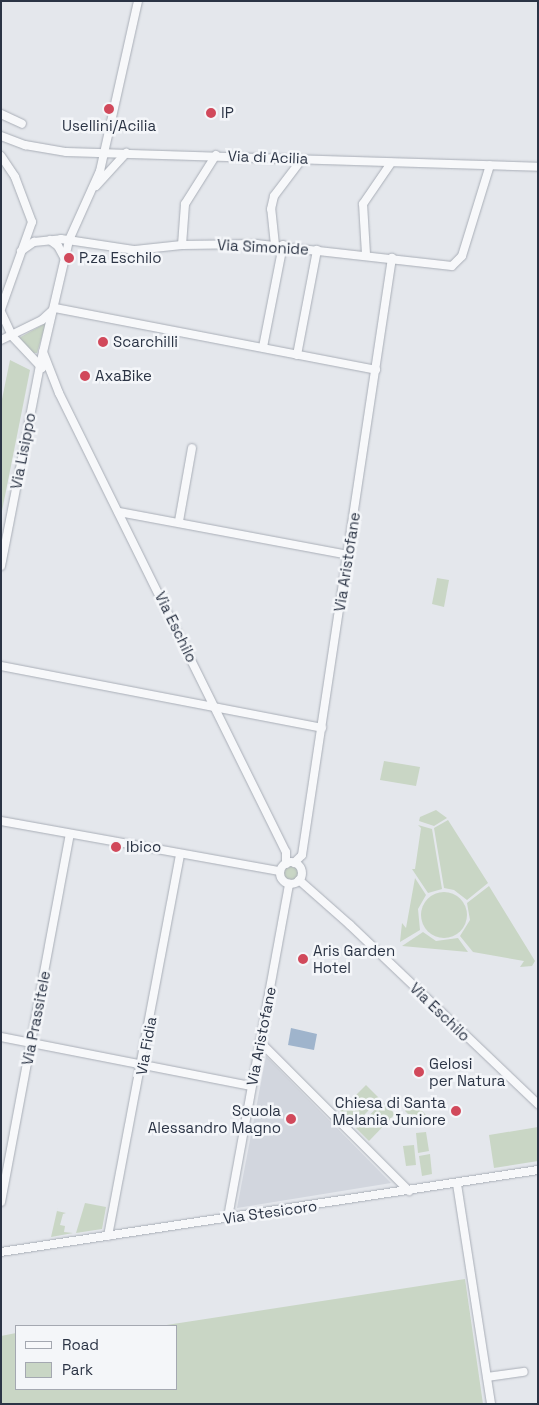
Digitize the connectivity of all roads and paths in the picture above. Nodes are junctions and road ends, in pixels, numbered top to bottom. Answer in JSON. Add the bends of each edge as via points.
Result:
{"nodes":[{"id":1,"x":138,"y":1,"type":"edge"},
{"id":2,"x":1,"y":114,"type":"edge"},
{"id":3,"x":22,"y":124,"type":"dead end"},
{"id":4,"x":1,"y":136,"type":"edge"},
{"id":5,"x":104,"y":153,"type":"junction"},
{"id":6,"x":126,"y":153,"type":"junction"},
{"id":7,"x":216,"y":155,"type":"junction"},
{"id":8,"x":1,"y":156,"type":"edge"},
{"id":9,"x":302,"y":159,"type":"junction"},
{"id":10,"x":391,"y":163,"type":"junction"},
{"id":11,"x":490,"y":165,"type":"junction"},
{"id":12,"x":538,"y":167,"type":"edge"},
{"id":13,"x":92,"y":190,"type":"junction"},
{"id":14,"x":50,"y":240,"type":"junction"},
{"id":15,"x":69,"y":240,"type":"junction"},
{"id":16,"x":182,"y":245,"type":"junction"},
{"id":17,"x":279,"y":245,"type":"junction"},
{"id":18,"x":317,"y":250,"type":"junction"},
{"id":19,"x":21,"y":251,"type":"junction"},
{"id":20,"x":366,"y":254,"type":"junction"},
{"id":21,"x":392,"y":258,"type":"junction"},
{"id":22,"x":66,"y":264,"type":"junction"},
{"id":23,"x":10,"y":283,"type":"junction"},
{"id":24,"x":1,"y":290,"type":"edge"},
{"id":25,"x":55,"y":308,"type":"junction"},
{"id":26,"x":1,"y":311,"type":"edge"},
{"id":27,"x":12,"y":336,"type":"junction"},
{"id":28,"x":1,"y":340,"type":"edge"},
{"id":29,"x":264,"y":347,"type":"junction"},
{"id":30,"x":43,"y":352,"type":"junction"},
{"id":31,"x":297,"y":355,"type":"junction"},
{"id":32,"x":31,"y":356,"type":"junction"},
{"id":33,"x":40,"y":365,"type":"junction"},
{"id":34,"x":376,"y":370,"type":"junction"},
{"id":35,"x":58,"y":393,"type":"junction"},
{"id":36,"x":192,"y":448,"type":"dead end"},
{"id":37,"x":119,"y":512,"type":"junction"},
{"id":38,"x":179,"y":521,"type":"junction"},
{"id":39,"x":348,"y":556,"type":"junction"},
{"id":40,"x":1,"y":566,"type":"edge"},
{"id":41,"x":1,"y":666,"type":"edge"},
{"id":42,"x":215,"y":707,"type":"junction"},
{"id":43,"x":322,"y":728,"type":"junction"},
{"id":44,"x":1,"y":821,"type":"edge"},
{"id":45,"x":70,"y":834,"type":"junction"},
{"id":46,"x":180,"y":856,"type":"junction"},
{"id":47,"x":290,"y":863,"type":"junction"},
{"id":48,"x":280,"y":871,"type":"junction"},
{"id":49,"x":299,"y":880,"type":"junction"},
{"id":50,"x":289,"y":884,"type":"junction"},
{"id":51,"x":1,"y":1037,"type":"edge"},
{"id":52,"x":260,"y":1042,"type":"junction"},
{"id":53,"x":32,"y":1043,"type":"junction"},
{"id":54,"x":143,"y":1066,"type":"junction"},
{"id":55,"x":251,"y":1086,"type":"junction"},
{"id":56,"x":538,"y":1104,"type":"edge"},
{"id":57,"x":538,"y":1170,"type":"edge"},
{"id":58,"x":457,"y":1184,"type":"junction"},
{"id":59,"x":409,"y":1192,"type":"junction"},
{"id":60,"x":1,"y":1202,"type":"edge"},
{"id":61,"x":228,"y":1217,"type":"junction"},
{"id":62,"x":108,"y":1236,"type":"junction"},
{"id":63,"x":1,"y":1252,"type":"edge"},
{"id":64,"x":524,"y":1372,"type":"dead end"},
{"id":65,"x":487,"y":1378,"type":"junction"},
{"id":66,"x":491,"y":1404,"type":"edge"}],
"edges":[{"from":1,"to":5,"type":"street"},
{"from":2,"to":3,"type":"street"},
{"from":4,"to":5,"type":"street","name":"Via di Acilia","via":[[49,150]]},
{"from":5,"to":6,"type":"street","name":"Via di Acilia"},
{"from":5,"to":13,"type":"street"},
{"from":6,"to":7,"type":"street","name":"Via di Acilia"},
{"from":6,"to":13,"type":"street"},
{"from":7,"to":9,"type":"street","name":"Via di Acilia"},
{"from":7,"to":16,"type":"street","via":[[185,204]]},
{"from":8,"to":19,"type":"street","via":[[15,177],[32,222]]},
{"from":9,"to":10,"type":"street","name":"Via di Acilia"},
{"from":9,"to":17,"type":"street","via":[[274,196],[271,209]]},
{"from":10,"to":11,"type":"street","name":"Via di Acilia"},
{"from":10,"to":20,"type":"street","via":[[364,204]]},
{"from":11,"to":12,"type":"street","name":"Via di Acilia"},
{"from":11,"to":21,"type":"street","name":"Via Simonide","via":[[462,256],[457,263],[445,267]]},
{"from":13,"to":15,"type":"street","name":"Via Lisippo"},
{"from":14,"to":15,"type":"street","name":"Via Simonide"},
{"from":14,"to":19,"type":"street","name":"Via Simonide","via":[[34,242]]},
{"from":14,"to":22,"type":"street","via":[[63,253]]},
{"from":15,"to":16,"type":"street","name":"Via Simonide","via":[[120,250]]},
{"from":15,"to":22,"type":"street","name":"Via Lisippo"},
{"from":16,"to":17,"type":"street","name":"Via Simonide"},
{"from":17,"to":18,"type":"street","name":"Via Simonide"},
{"from":17,"to":29,"type":"street"},
{"from":18,"to":20,"type":"street","name":"Via Simonide"},
{"from":18,"to":31,"type":"street"},
{"from":19,"to":23,"type":"street"},
{"from":20,"to":21,"type":"street","name":"Via Simonide"},
{"from":21,"to":34,"type":"street","name":"Via Aristofane"},
{"from":22,"to":25,"type":"street","name":"Via Lisippo"},
{"from":23,"to":24,"type":"street"},
{"from":23,"to":26,"type":"street"},
{"from":25,"to":27,"type":"street","via":[[42,320]]},
{"from":25,"to":29,"type":"street"},
{"from":25,"to":30,"type":"street","name":"Via Lisippo"},
{"from":26,"to":27,"type":"street"},
{"from":27,"to":28,"type":"street"},
{"from":27,"to":32,"type":"street"},
{"from":29,"to":31,"type":"street"},
{"from":30,"to":32,"type":"street"},
{"from":30,"to":33,"type":"street","name":"Via Lisippo"},
{"from":30,"to":35,"type":"street"},
{"from":31,"to":34,"type":"street"},
{"from":32,"to":33,"type":"street"},
{"from":33,"to":35,"type":"street"},
{"from":33,"to":40,"type":"street","name":"Via Lisippo"},
{"from":34,"to":39,"type":"street","name":"Via Aristofane"},
{"from":35,"to":37,"type":"street","name":"Via Eschilo"},
{"from":36,"to":38,"type":"street"},
{"from":37,"to":38,"type":"street"},
{"from":37,"to":42,"type":"street","name":"Via Eschilo"},
{"from":38,"to":39,"type":"street"},
{"from":39,"to":43,"type":"street","name":"Via Aristofane"},
{"from":41,"to":42,"type":"street"},
{"from":42,"to":43,"type":"street"},
{"from":42,"to":47,"type":"street","name":"Via Eschilo"},
{"from":43,"to":47,"type":"street","name":"Via Aristofane","via":[[302,855]]},
{"from":44,"to":45,"type":"street"},
{"from":45,"to":46,"type":"street"},
{"from":45,"to":53,"type":"street","name":"Via Prassitele"},
{"from":46,"to":48,"type":"street"},
{"from":46,"to":54,"type":"street","name":"Via Fidia"},
{"from":47,"to":48,"type":"street"},
{"from":47,"to":49,"type":"street","via":[[300,869]]},
{"from":48,"to":50,"type":"street","via":[[282,879]]},
{"from":49,"to":50,"type":"street"},
{"from":49,"to":56,"type":"street","name":"Via Eschilo"},
{"from":50,"to":52,"type":"street","name":"Via Aristofane"},
{"from":51,"to":53,"type":"street"},
{"from":52,"to":55,"type":"street","name":"Via Aristofane"},
{"from":52,"to":59,"type":"street"},
{"from":53,"to":54,"type":"street"},
{"from":53,"to":60,"type":"street","name":"Via Prassitele"},
{"from":54,"to":55,"type":"street"},
{"from":54,"to":62,"type":"street","name":"Via Fidia"},
{"from":55,"to":61,"type":"street","name":"Via Aristofane"},
{"from":57,"to":58,"type":"street","name":"Via Stesicoro"},
{"from":58,"to":59,"type":"street","name":"Via Stesicoro"},
{"from":58,"to":65,"type":"street"},
{"from":59,"to":61,"type":"street","name":"Via Stesicoro"},
{"from":61,"to":62,"type":"street","name":"Via Stesicoro"},
{"from":62,"to":63,"type":"street","name":"Via Stesicoro"},
{"from":64,"to":65,"type":"street"},
{"from":65,"to":66,"type":"street"}]}
